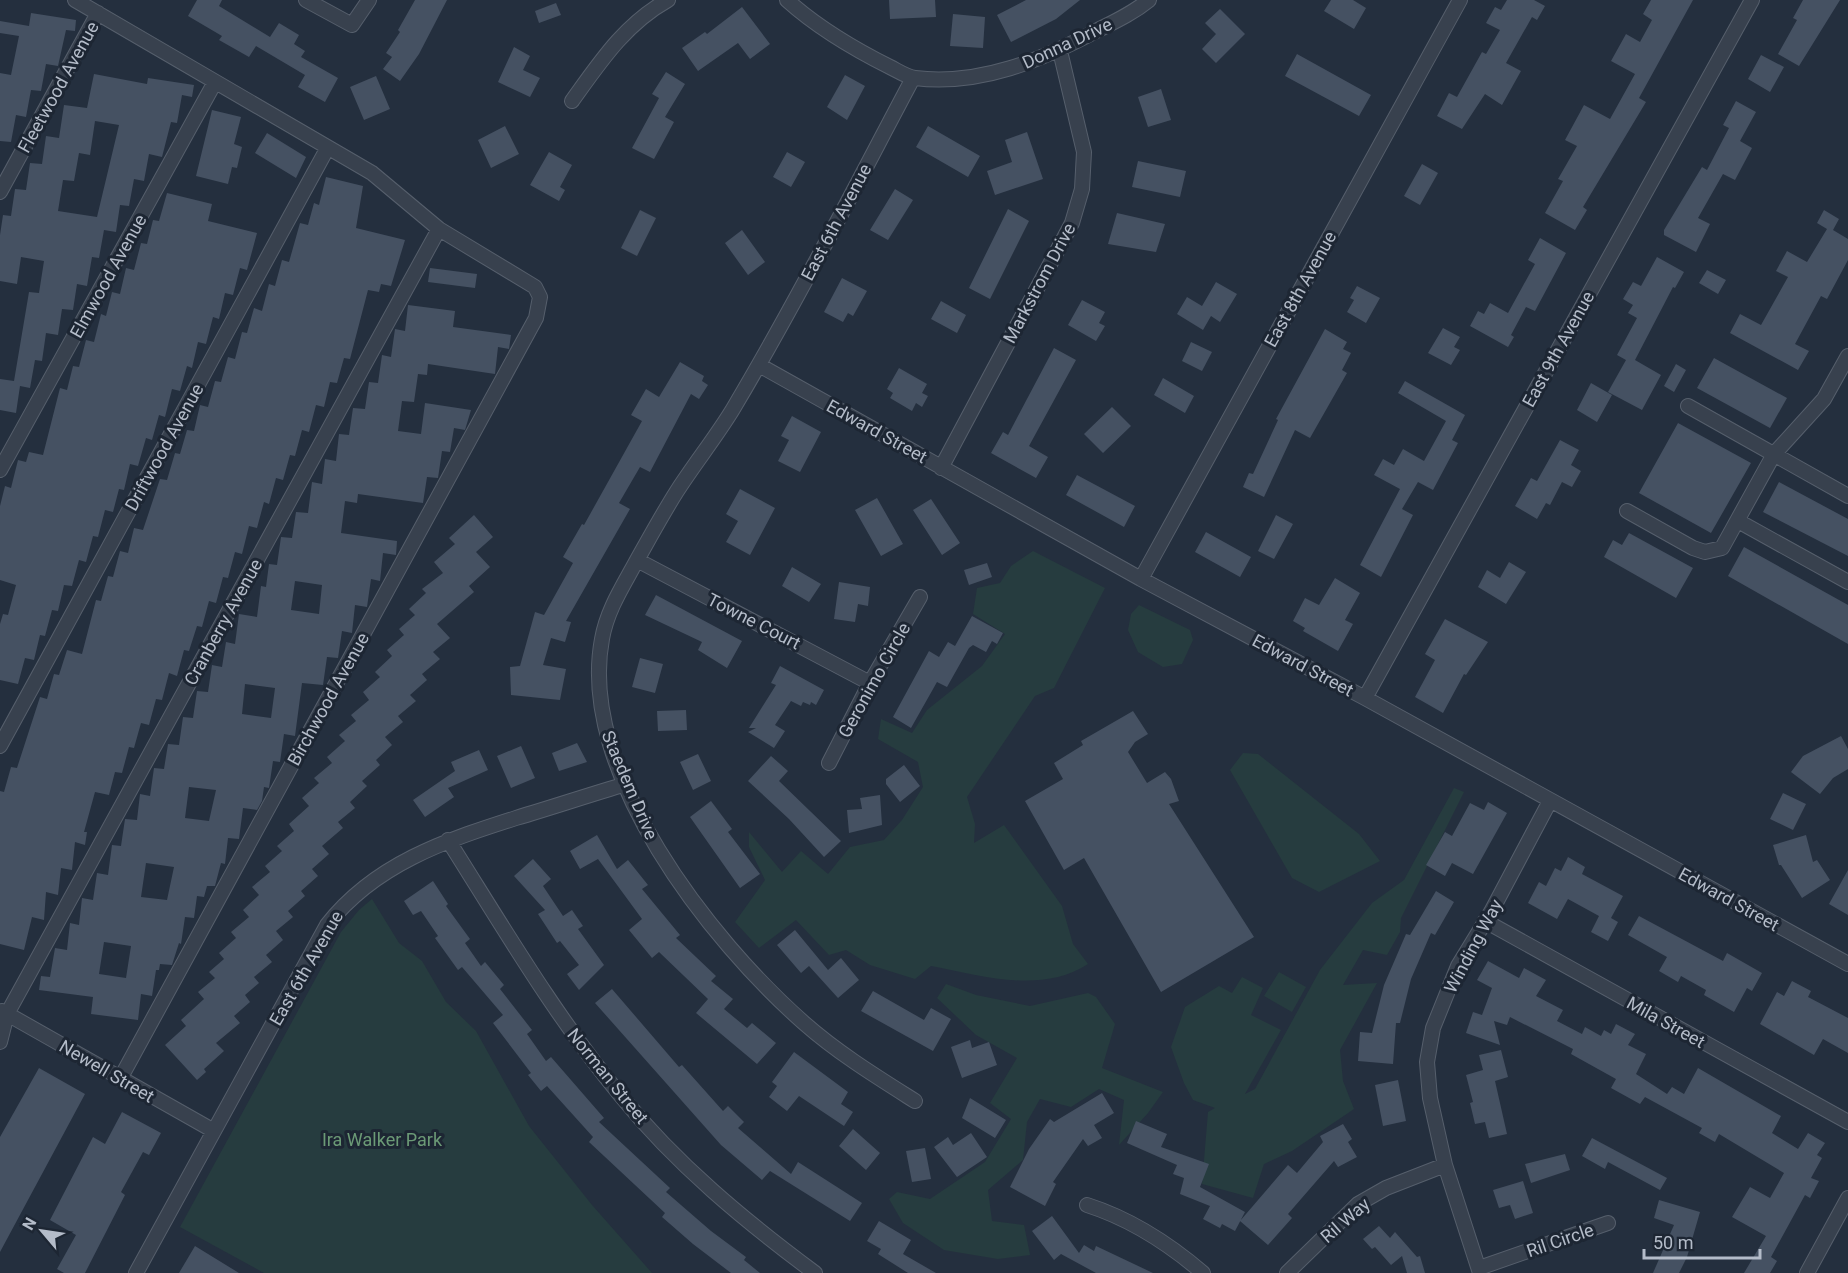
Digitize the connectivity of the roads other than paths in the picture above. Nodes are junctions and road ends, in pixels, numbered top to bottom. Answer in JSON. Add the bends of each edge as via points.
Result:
{"nodes":[{"id":1,"x":75,"y":0,"type":"edge"},
{"id":2,"x":306,"y":0,"type":"edge"},
{"id":3,"x":369,"y":0,"type":"edge"},
{"id":4,"x":668,"y":0,"type":"edge"},
{"id":5,"x":787,"y":0,"type":"edge"},
{"id":6,"x":1149,"y":0,"type":"edge"},
{"id":7,"x":1460,"y":0,"type":"edge"},
{"id":8,"x":1752,"y":0,"type":"edge"},
{"id":9,"x":99,"y":13,"type":"junction"},
{"id":10,"x":1060,"y":51,"type":"junction"},
{"id":11,"x":913,"y":78,"type":"junction"},
{"id":12,"x":215,"y":82,"type":"junction"},
{"id":13,"x":573,"y":101,"type":"dead end"},
{"id":14,"x":327,"y":149,"type":"junction"},
{"id":15,"x":0,"y":192,"type":"edge"},
{"id":16,"x":439,"y":229,"type":"junction"},
{"id":17,"x":1848,"y":356,"type":"edge"},
{"id":18,"x":759,"y":365,"type":"junction"},
{"id":19,"x":1688,"y":406,"type":"dead end"},
{"id":20,"x":1774,"y":454,"type":"junction"},
{"id":21,"x":941,"y":468,"type":"junction"},
{"id":22,"x":0,"y":470,"type":"edge"},
{"id":23,"x":1848,"y":496,"type":"edge"},
{"id":24,"x":1627,"y":511,"type":"dead end"},
{"id":25,"x":1738,"y":521,"type":"junction"},
{"id":26,"x":637,"y":560,"type":"junction"},
{"id":27,"x":1141,"y":579,"type":"junction"},
{"id":28,"x":1848,"y":582,"type":"edge"},
{"id":29,"x":920,"y":597,"type":"dead end"},
{"id":30,"x":870,"y":683,"type":"junction"},
{"id":31,"x":1365,"y":698,"type":"junction"},
{"id":32,"x":0,"y":746,"type":"edge"},
{"id":33,"x":829,"y":763,"type":"dead end"},
{"id":34,"x":626,"y":784,"type":"junction"},
{"id":35,"x":1550,"y":801,"type":"junction"},
{"id":36,"x":448,"y":840,"type":"junction"},
{"id":37,"x":1485,"y":921,"type":"junction"},
{"id":38,"x":1848,"y":964,"type":"edge"},
{"id":39,"x":4,"y":1012,"type":"edge"},
{"id":40,"x":0,"y":1042,"type":"edge"},
{"id":41,"x":120,"y":1079,"type":"junction"},
{"id":42,"x":915,"y":1101,"type":"dead end"},
{"id":43,"x":1848,"y":1122,"type":"edge"},
{"id":44,"x":214,"y":1131,"type":"junction"},
{"id":45,"x":1444,"y":1166,"type":"junction"},
{"id":46,"x":1848,"y":1198,"type":"edge"},
{"id":47,"x":1087,"y":1205,"type":"dead end"},
{"id":48,"x":1608,"y":1223,"type":"dead end"},
{"id":49,"x":1480,"y":1271,"type":"edge"},
{"id":50,"x":136,"y":1273,"type":"edge"},
{"id":51,"x":815,"y":1273,"type":"edge"},
{"id":52,"x":1203,"y":1273,"type":"edge"},
{"id":53,"x":1287,"y":1273,"type":"edge"},
{"id":54,"x":1807,"y":1273,"type":"edge"}],
"edges":[{"from":1,"to":9,"type":"street"},
{"from":2,"to":3,"type":"street","via":[[352,25]]},
{"from":4,"to":13,"type":"street","via":[[629,28],[605,54]]},
{"from":5,"to":11,"type":"street","name":"Donna Drive","via":[[855,49]]},
{"from":6,"to":10,"type":"street","name":"Donna Drive"},
{"from":7,"to":27,"type":"street","name":"East 8th Avenue"},
{"from":8,"to":31,"type":"street","name":"East 9th Avenue"},
{"from":9,"to":12,"type":"street"},
{"from":9,"to":15,"type":"street","name":"Fleetwood Avenue"},
{"from":10,"to":11,"type":"street","name":"Donna Drive","via":[[1023,66],[974,77]]},
{"from":10,"to":21,"type":"street","name":"Markstrom Drive","via":[[1084,152],[1082,189],[1072,223]]},
{"from":11,"to":18,"type":"street","name":"East 6th Avenue"},
{"from":12,"to":14,"type":"street"},
{"from":12,"to":22,"type":"street","name":"Elmwood Avenue"},
{"from":14,"to":16,"type":"street","via":[[372,173]]},
{"from":14,"to":32,"type":"street","name":"Driftwood Avenue"},
{"from":16,"to":39,"type":"street","name":"Cranberry Avenue"},
{"from":16,"to":41,"type":"street","name":"Birchwood Avenue","via":[[535,287],[540,297],[536,318]]},
{"from":17,"to":20,"type":"street","via":[[1824,399]]},
{"from":18,"to":21,"type":"street","name":"Edward Street"},
{"from":18,"to":26,"type":"street","name":"Staedem Drive"},
{"from":19,"to":20,"type":"street"},
{"from":20,"to":23,"type":"street"},
{"from":20,"to":25,"type":"street"},
{"from":21,"to":27,"type":"street","name":"Edward Street"},
{"from":24,"to":25,"type":"street","via":[[1705,552],[1722,548]]},
{"from":25,"to":28,"type":"street"},
{"from":26,"to":30,"type":"street","name":"Towne Court"},
{"from":26,"to":34,"type":"street","name":"Staedem Drive","via":[[611,607],[598,671],[599,703]]},
{"from":27,"to":31,"type":"street","name":"Edward Street"},
{"from":29,"to":30,"type":"street","name":"Geronimo Circle"},
{"from":30,"to":33,"type":"street","name":"Geronimo Circle"},
{"from":31,"to":35,"type":"street","name":"Edward Street"},
{"from":34,"to":36,"type":"street","name":"East 6th Avenue"},
{"from":34,"to":42,"type":"street","name":"Staedem Drive","via":[[658,852],[720,939],[805,1024]]},
{"from":35,"to":37,"type":"street","name":"Winding Way"},
{"from":35,"to":38,"type":"street","name":"Edward Street"},
{"from":36,"to":44,"type":"street","name":"East 6th Avenue","via":[[401,861],[344,903]]},
{"from":36,"to":51,"type":"street","name":"Norman Street","via":[[557,1012],[622,1097],[715,1192]]},
{"from":37,"to":43,"type":"street","name":"Mila Street"},
{"from":37,"to":45,"type":"street","name":"Winding Way","via":[[1458,966],[1433,1028],[1427,1062]]},
{"from":39,"to":40,"type":"street","name":"Cranberry Avenue"},
{"from":39,"to":41,"type":"street","name":"Newell Street"},
{"from":41,"to":44,"type":"street","name":"Newell Street"},
{"from":44,"to":50,"type":"street","name":"East 6th Avenue"},
{"from":45,"to":49,"type":"street","name":"Winding Way"},
{"from":45,"to":53,"type":"street","name":"Ril Way","via":[[1386,1188],[1358,1204]]},
{"from":46,"to":54,"type":"street"},
{"from":47,"to":52,"type":"street","via":[[1134,1224]]},
{"from":48,"to":49,"type":"street","name":"Ril Circle"}]}
